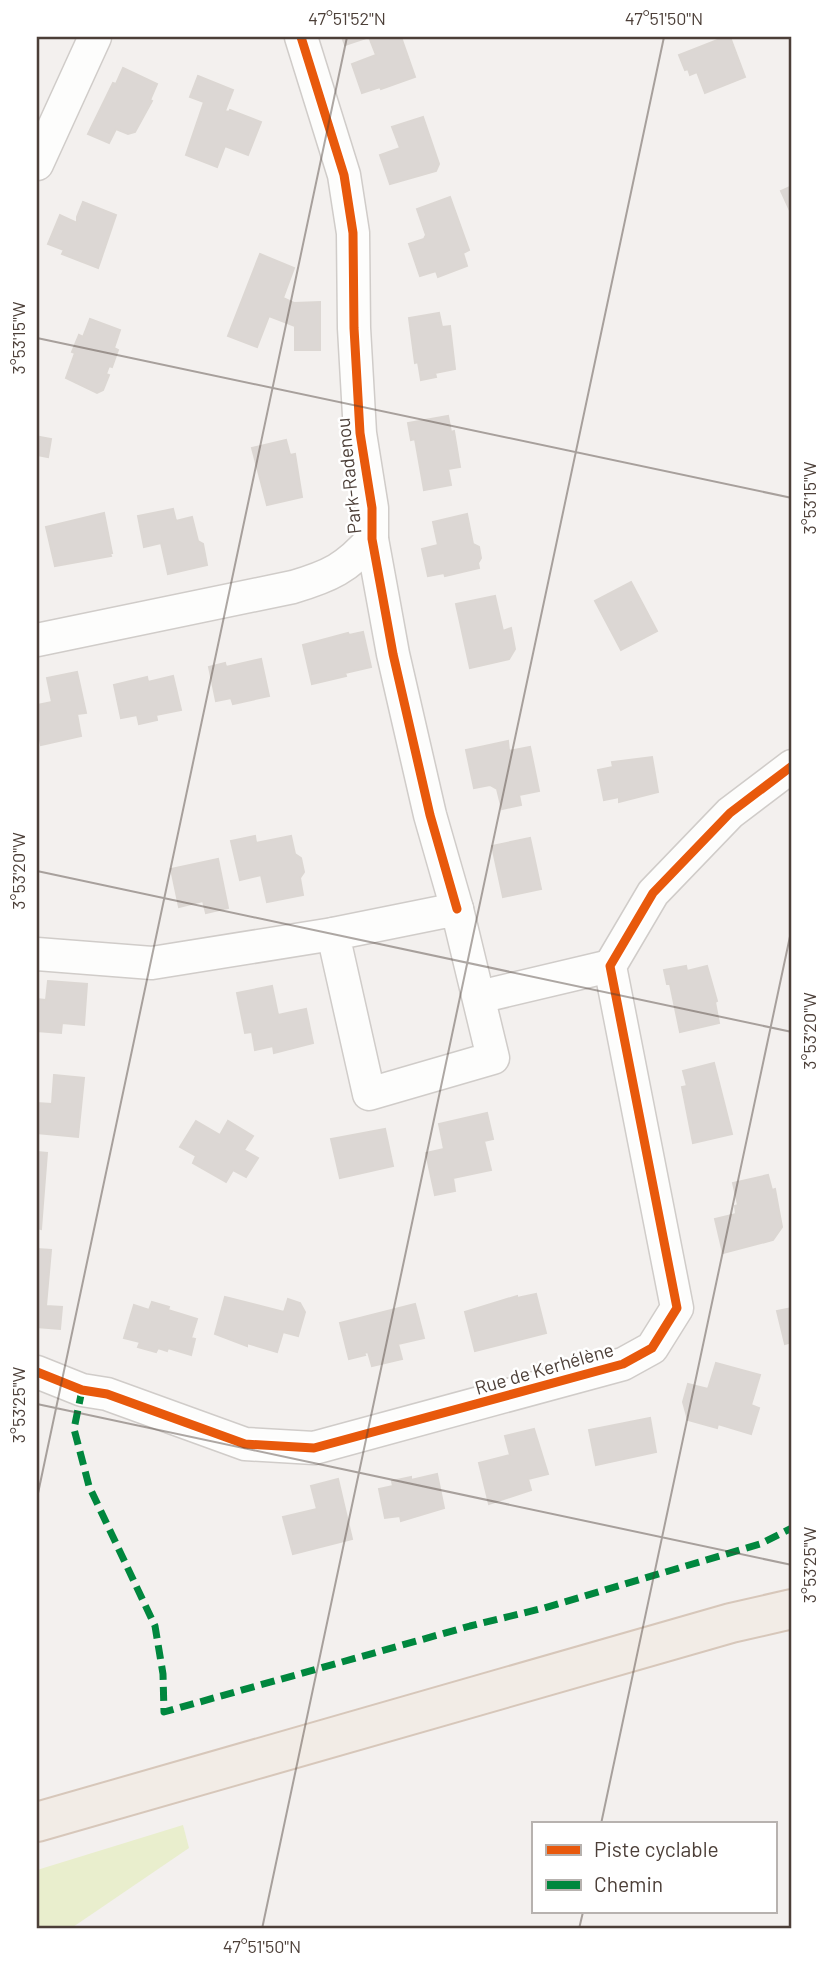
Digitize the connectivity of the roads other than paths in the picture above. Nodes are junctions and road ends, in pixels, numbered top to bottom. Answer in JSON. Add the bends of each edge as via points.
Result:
{"nodes":[{"id":1,"x":95,"y":37,"type":"edge"},
{"id":2,"x":301,"y":37,"type":"edge"},
{"id":3,"x":37,"y":164,"type":"edge"},
{"id":4,"x":372,"y":539,"type":"junction"},
{"id":5,"x":37,"y":640,"type":"edge"},
{"id":6,"x":792,"y":766,"type":"edge"},
{"id":7,"x":457,"y":909,"type":"junction"},
{"id":8,"x":333,"y":934,"type":"junction"},
{"id":9,"x":37,"y":954,"type":"edge"},
{"id":10,"x":610,"y":967,"type":"junction"},
{"id":11,"x":480,"y":997,"type":"junction"},
{"id":12,"x":37,"y":1372,"type":"edge"},
{"id":13,"x":792,"y":1594,"type":"edge"},
{"id":14,"x":792,"y":1609,"type":"edge"},
{"id":15,"x":731,"y":1623,"type":"junction"},
{"id":16,"x":37,"y":1822,"type":"edge"}],
"edges":[{"from":1,"to":3,"type":"street"},
{"from":2,"to":4,"type":"street","name":"Park-Radenou","via":[[344,175],[353,233],[360,433]]},
{"from":4,"to":5,"type":"street","name":"Park-Radenou","via":[[350,563],[326,577]]},
{"from":4,"to":7,"type":"street","name":"Park-Radenou","via":[[397,675]]},
{"from":6,"to":10,"type":"street","via":[[730,813],[653,892]]},
{"from":7,"to":8,"type":"street"},
{"from":7,"to":11,"type":"street","name":"Park-Radenou"},
{"from":8,"to":9,"type":"street","via":[[152,963]]},
{"from":8,"to":11,"type":"street","name":"Park-Radenou","via":[[369,1094],[494,1058]]},
{"from":10,"to":11,"type":"street"},
{"from":10,"to":12,"type":"street","name":"Rue de Kerhélène","via":[[677,1308],[652,1348],[624,1364],[314,1448],[245,1444]]},
{"from":13,"to":15,"type":"main road"},
{"from":14,"to":15,"type":"main road"},
{"from":15,"to":16,"type":"main road"}]}
